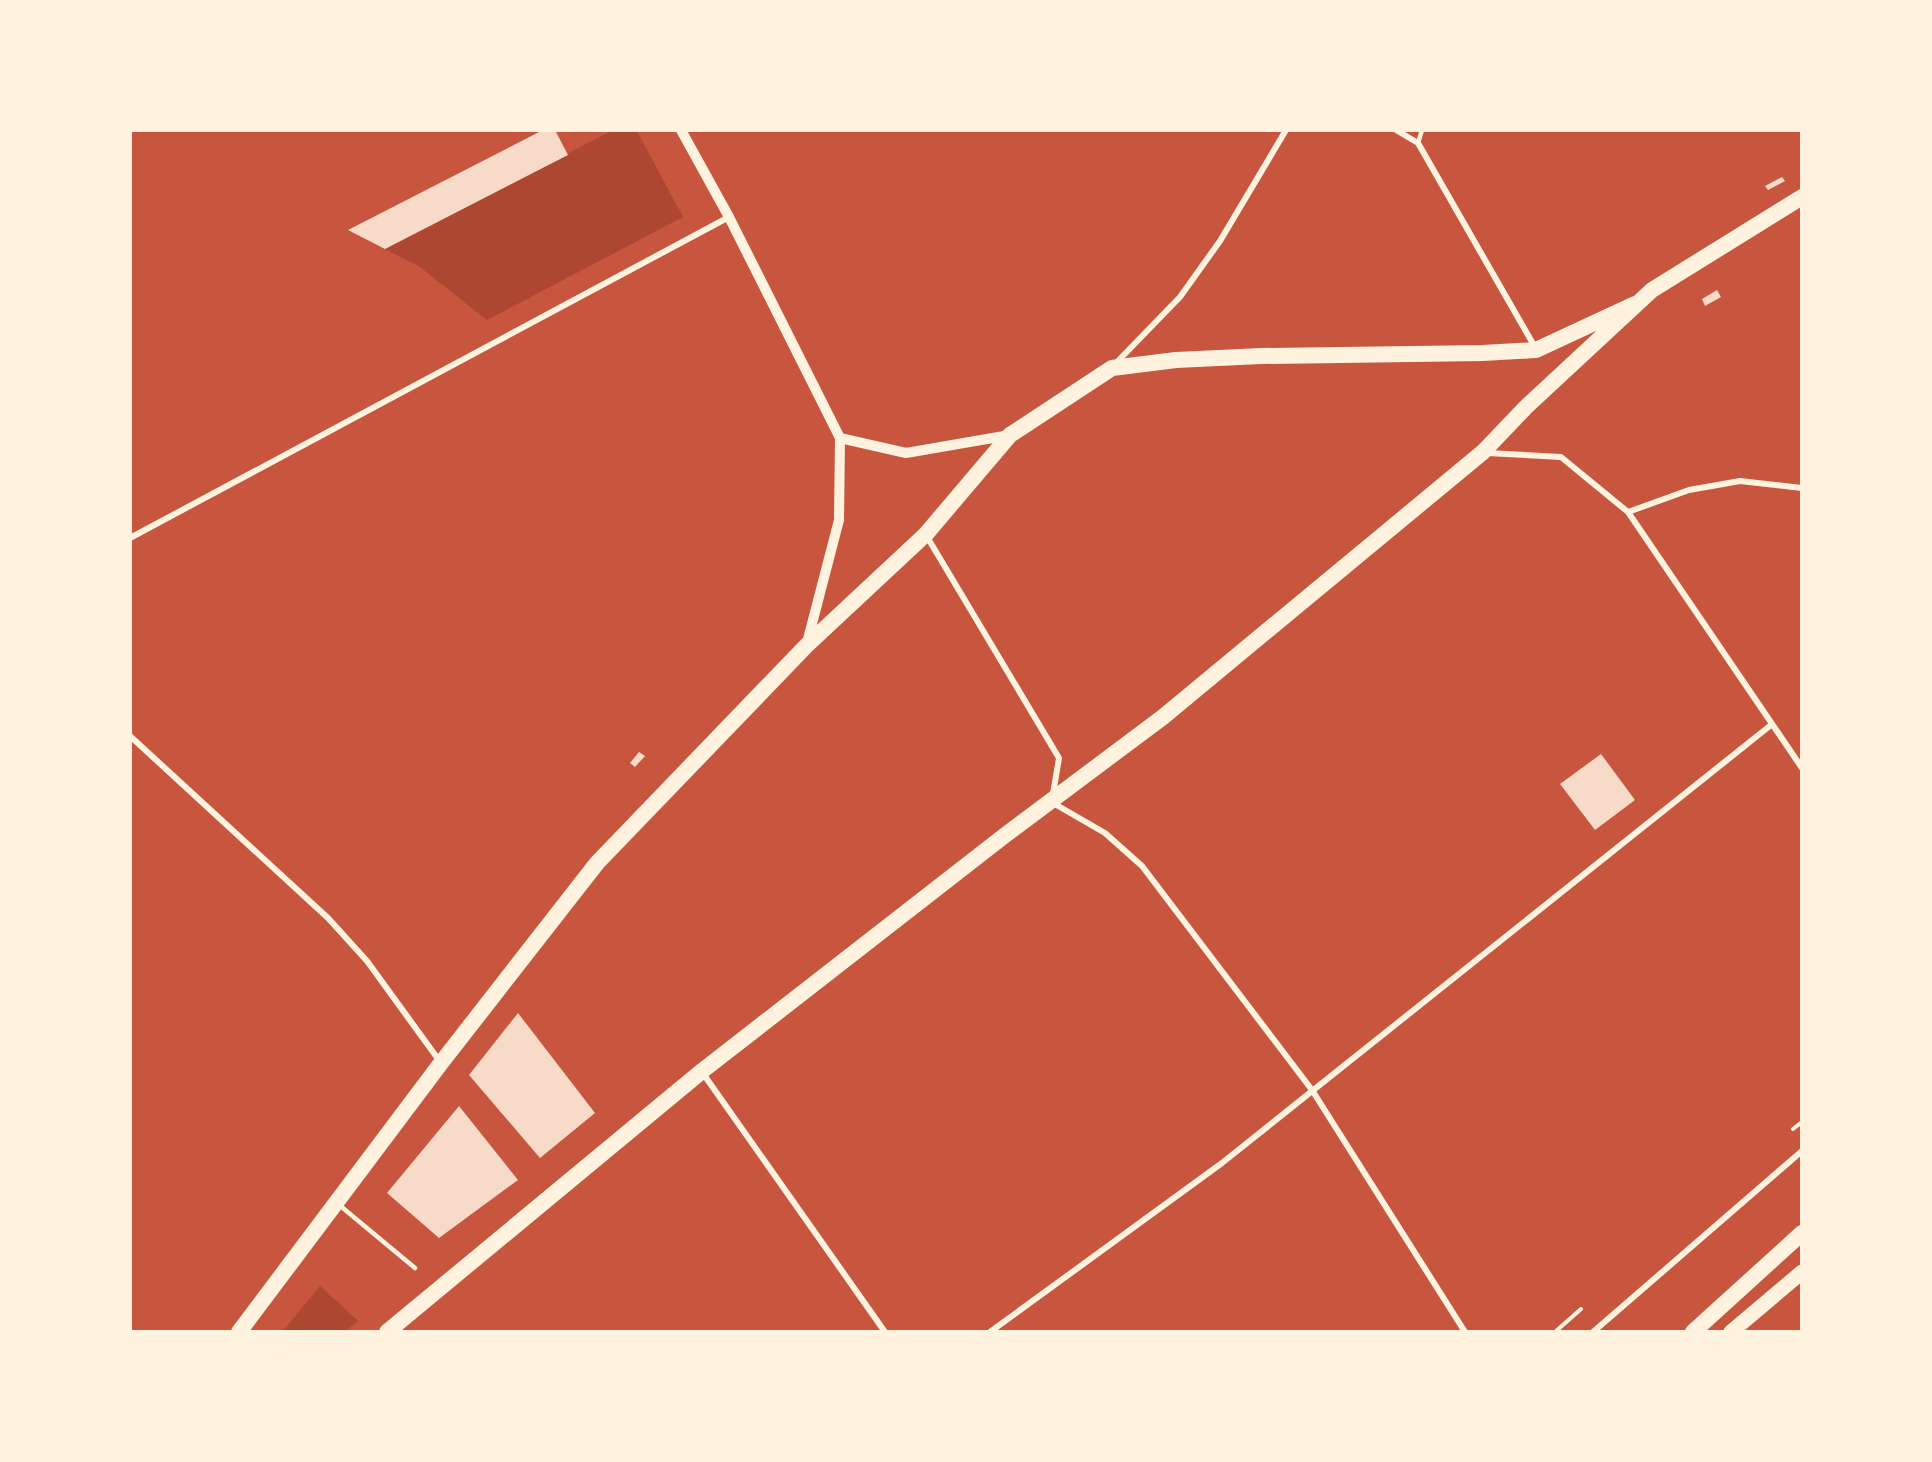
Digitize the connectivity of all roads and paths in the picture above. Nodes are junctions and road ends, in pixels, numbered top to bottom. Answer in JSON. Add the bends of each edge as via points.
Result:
{"nodes":[{"id":1,"x":681,"y":130,"type":"edge"},
{"id":2,"x":1286,"y":130,"type":"edge"},
{"id":3,"x":1396,"y":130,"type":"edge"},
{"id":4,"x":1422,"y":130,"type":"edge"},
{"id":5,"x":1418,"y":143,"type":"junction"},
{"id":6,"x":1802,"y":197,"type":"edge"},
{"id":7,"x":729,"y":217,"type":"junction"},
{"id":8,"x":1635,"y":304,"type":"junction"},
{"id":9,"x":1536,"y":350,"type":"junction"},
{"id":10,"x":1112,"y":368,"type":"junction"},
{"id":11,"x":1010,"y":435,"type":"junction"},
{"id":12,"x":840,"y":438,"type":"junction"},
{"id":13,"x":1483,"y":452,"type":"junction"},
{"id":14,"x":1802,"y":488,"type":"edge"},
{"id":15,"x":1628,"y":512,"type":"junction"},
{"id":16,"x":926,"y":534,"type":"junction"},
{"id":17,"x":130,"y":538,"type":"edge"},
{"id":18,"x":806,"y":646,"type":"junction"},
{"id":19,"x":1771,"y":725,"type":"junction"},
{"id":20,"x":130,"y":736,"type":"edge"},
{"id":21,"x":1802,"y":768,"type":"edge"},
{"id":22,"x":1052,"y":802,"type":"junction"},
{"id":23,"x":441,"y":1063,"type":"junction"},
{"id":24,"x":702,"y":1071,"type":"junction"},
{"id":25,"x":1312,"y":1090,"type":"junction"},
{"id":26,"x":1802,"y":1150,"type":"edge"},
{"id":27,"x":335,"y":1202,"type":"junction"},
{"id":28,"x":1802,"y":1233,"type":"edge"},
{"id":29,"x":415,"y":1268,"type":"dead end"},
{"id":30,"x":1802,"y":1272,"type":"edge"},
{"id":31,"x":239,"y":1332,"type":"edge"},
{"id":32,"x":387,"y":1332,"type":"edge"},
{"id":33,"x":885,"y":1332,"type":"edge"},
{"id":34,"x":990,"y":1332,"type":"edge"},
{"id":35,"x":1465,"y":1332,"type":"edge"},
{"id":36,"x":1593,"y":1332,"type":"edge"},
{"id":37,"x":1694,"y":1332,"type":"edge"},
{"id":38,"x":1731,"y":1332,"type":"edge"}],
"edges":[{"from":1,"to":7,"type":"street"},
{"from":2,"to":10,"type":"street","via":[[1220,241],[1180,297]]},
{"from":3,"to":5,"type":"street"},
{"from":4,"to":5,"type":"lane"},
{"from":5,"to":9,"type":"street"},
{"from":6,"to":8,"type":"highway"},
{"from":7,"to":12,"type":"street"},
{"from":7,"to":17,"type":"street"},
{"from":8,"to":9,"type":"highway"},
{"from":8,"to":13,"type":"highway"},
{"from":9,"to":10,"type":"highway","via":[[1176,360]]},
{"from":10,"to":11,"type":"highway"},
{"from":11,"to":12,"type":"street","via":[[906,453]]},
{"from":11,"to":16,"type":"highway"},
{"from":12,"to":18,"type":"street","via":[[839,520]]},
{"from":13,"to":15,"type":"street","via":[[1561,457]]},
{"from":13,"to":22,"type":"highway","via":[[1163,717]]},
{"from":14,"to":15,"type":"street","via":[[1740,481],[1689,490]]},
{"from":15,"to":19,"type":"street"},
{"from":16,"to":18,"type":"highway"},
{"from":16,"to":22,"type":"street","via":[[1059,758]]},
{"from":18,"to":23,"type":"highway","via":[[597,863]]},
{"from":19,"to":21,"type":"street"},
{"from":19,"to":25,"type":"street"},
{"from":20,"to":23,"type":"street","via":[[328,918],[367,961]]},
{"from":22,"to":24,"type":"highway"},
{"from":22,"to":25,"type":"street","via":[[1105,833],[1142,866]]},
{"from":23,"to":27,"type":"highway"},
{"from":24,"to":32,"type":"highway"},
{"from":24,"to":33,"type":"street"},
{"from":25,"to":34,"type":"street","via":[[1222,1163]]},
{"from":25,"to":35,"type":"street"},
{"from":26,"to":36,"type":"street"},
{"from":27,"to":29,"type":"lane"},
{"from":27,"to":31,"type":"highway"},
{"from":28,"to":37,"type":"highway"},
{"from":30,"to":38,"type":"main road"}]}
